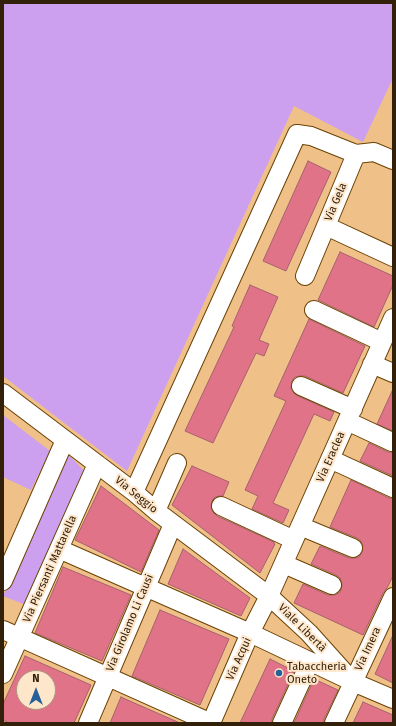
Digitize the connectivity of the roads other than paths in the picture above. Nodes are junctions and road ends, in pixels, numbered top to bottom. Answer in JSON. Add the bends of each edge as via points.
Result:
{"nodes":[{"id":1,"x":356,"y":154,"type":"junction"},
{"id":2,"x":393,"y":160,"type":"edge"},
{"id":3,"x":326,"y":226,"type":"junction"},
{"id":4,"x":393,"y":257,"type":"edge"},
{"id":5,"x":305,"y":276,"type":"dead end"},
{"id":6,"x":314,"y":310,"type":"dead end"},
{"id":7,"x":393,"y":318,"type":"edge"},
{"id":8,"x":382,"y":342,"type":"junction"},
{"id":9,"x":372,"y":364,"type":"junction"},
{"id":10,"x":393,"y":373,"type":"edge"},
{"id":11,"x":301,"y":386,"type":"dead end"},
{"id":12,"x":3,"y":393,"type":"edge"},
{"id":13,"x":350,"y":415,"type":"junction"},
{"id":14,"x":65,"y":440,"type":"junction"},
{"id":15,"x":392,"y":442,"type":"edge"},
{"id":16,"x":330,"y":459,"type":"junction"},
{"id":17,"x":177,"y":463,"type":"dead end"},
{"id":18,"x":97,"y":464,"type":"junction"},
{"id":19,"x":393,"y":488,"type":"edge"},
{"id":20,"x":134,"y":492,"type":"junction"},
{"id":21,"x":221,"y":506,"type":"dead end"},
{"id":22,"x":156,"y":510,"type":"junction"},
{"id":23,"x":173,"y":524,"type":"junction"},
{"id":24,"x":297,"y":533,"type":"junction"},
{"id":25,"x":353,"y":548,"type":"dead end"},
{"id":26,"x":59,"y":549,"type":"junction"},
{"id":27,"x":284,"y":564,"type":"junction"},
{"id":28,"x":5,"y":570,"type":"edge"},
{"id":29,"x":332,"y":585,"type":"dead end"},
{"id":30,"x":146,"y":587,"type":"junction"},
{"id":31,"x":269,"y":596,"type":"junction"},
{"id":32,"x":393,"y":597,"type":"edge"},
{"id":33,"x":3,"y":630,"type":"edge"},
{"id":34,"x":250,"y":633,"type":"junction"},
{"id":35,"x":19,"y":638,"type":"junction"},
{"id":36,"x":310,"y":662,"type":"junction"},
{"id":37,"x":3,"y":674,"type":"edge"},
{"id":38,"x":108,"y":677,"type":"junction"},
{"id":39,"x":353,"y":682,"type":"junction"},
{"id":40,"x":393,"y":698,"type":"edge"},
{"id":41,"x":88,"y":723,"type":"edge"},
{"id":42,"x":211,"y":723,"type":"edge"},
{"id":43,"x":282,"y":723,"type":"edge"},
{"id":44,"x":334,"y":723,"type":"edge"}],
"edges":[{"from":1,"to":2,"type":"street","via":[[374,152]]},
{"from":1,"to":3,"type":"street","name":"Via Gela"},
{"from":1,"to":20,"type":"street","via":[[312,136],[297,134]]},
{"from":3,"to":4,"type":"street","name":"Via Gela"},
{"from":3,"to":5,"type":"street"},
{"from":6,"to":8,"type":"street"},
{"from":7,"to":8,"type":"street","name":"Via Eraclea"},
{"from":8,"to":9,"type":"street","name":"Via Eraclea"},
{"from":9,"to":10,"type":"street"},
{"from":9,"to":13,"type":"street","name":"Via Eraclea"},
{"from":11,"to":13,"type":"street"},
{"from":12,"to":14,"type":"street","name":"Via Seggio"},
{"from":13,"to":15,"type":"street"},
{"from":13,"to":16,"type":"street","name":"Via Eraclea"},
{"from":14,"to":18,"type":"street","name":"Via Seggio"},
{"from":14,"to":28,"type":"street"},
{"from":16,"to":19,"type":"street"},
{"from":16,"to":24,"type":"street","name":"Via Eraclea"},
{"from":17,"to":22,"type":"street"},
{"from":18,"to":20,"type":"street","name":"Via Seggio"},
{"from":18,"to":26,"type":"street","name":"Via Piersanti Mattarella"},
{"from":20,"to":22,"type":"street","name":"Via Seggio"},
{"from":21,"to":24,"type":"street"},
{"from":22,"to":23,"type":"street","name":"Via Seggio"},
{"from":23,"to":30,"type":"street","name":"Via Girolamo Li Causi"},
{"from":23,"to":31,"type":"street","name":"Via Seggio"},
{"from":24,"to":25,"type":"street"},
{"from":24,"to":27,"type":"street","name":"Via Eraclea"},
{"from":26,"to":30,"type":"street"},
{"from":26,"to":35,"type":"street","name":"Via Piersanti Mattarella"},
{"from":27,"to":29,"type":"street"},
{"from":27,"to":31,"type":"street","name":"Via Eraclea"},
{"from":30,"to":34,"type":"street"},
{"from":30,"to":38,"type":"street","name":"Via Girolamo Li Causi"},
{"from":31,"to":34,"type":"street","name":"Via Acqui"},
{"from":31,"to":39,"type":"street","name":"Viale Libertà","via":[[309,633]]},
{"from":32,"to":39,"type":"street","name":"Via Imera"},
{"from":33,"to":35,"type":"street"},
{"from":34,"to":36,"type":"street"},
{"from":34,"to":42,"type":"street","name":"Via Acqui"},
{"from":35,"to":37,"type":"street","name":"Via Piersanti Mattarella"},
{"from":35,"to":38,"type":"street"},
{"from":36,"to":39,"type":"street"},
{"from":36,"to":43,"type":"street"},
{"from":38,"to":41,"type":"street","name":"Via Girolamo Li Causi"},
{"from":38,"to":42,"type":"street"},
{"from":39,"to":40,"type":"street","name":"Viale Libertà"},
{"from":39,"to":44,"type":"street","name":"Via Imera"}]}
